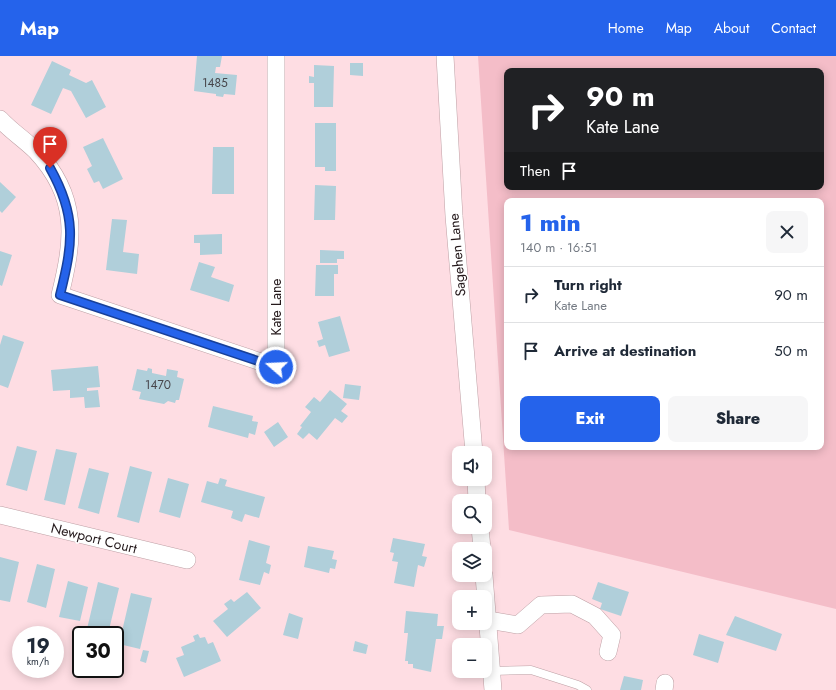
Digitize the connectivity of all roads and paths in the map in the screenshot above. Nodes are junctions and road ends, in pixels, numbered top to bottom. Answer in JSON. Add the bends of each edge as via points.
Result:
{"nodes":[{"id":1,"x":276,"y":56,"type":"edge"},
{"id":2,"x":445,"y":56,"type":"edge"},
{"id":3,"x":0,"y":119,"type":"edge"},
{"id":4,"x":473,"y":446,"type":"edge"},
{"id":5,"x":0,"y":515,"type":"edge"},
{"id":6,"x":187,"y":560,"type":"dead end"},
{"id":7,"x":492,"y":621,"type":"edge"},
{"id":8,"x":608,"y":652,"type":"dead end"},
{"id":9,"x":492,"y":671,"type":"joint"},
{"id":10,"x":493,"y":690,"type":"edge"},
{"id":11,"x":587,"y":690,"type":"edge"}],
"edges":[{"from":1,"to":3,"type":"street","name":"Kate Lane","via":[[276,367],[60,295],[69,258],[71,234],[68,209],[61,187],[36,151]]},
{"from":2,"to":4,"type":"street","name":"Sagehen Lane","via":[[454,216]]},
{"from":5,"to":6,"type":"street","name":"Newport Court"},
{"from":7,"to":8,"type":"street","via":[[518,625],[541,605],[572,604],[595,616],[612,635]]},
{"from":9,"to":10,"type":"street"},
{"from":9,"to":11,"type":"lane","via":[[531,670]]}]}
